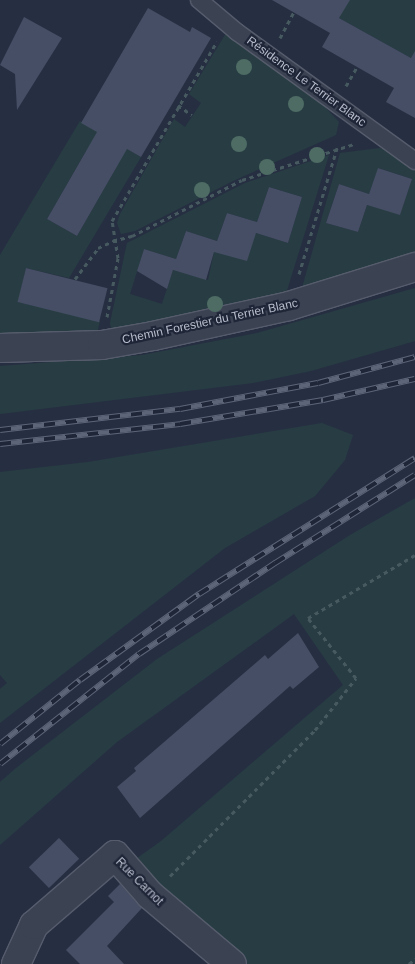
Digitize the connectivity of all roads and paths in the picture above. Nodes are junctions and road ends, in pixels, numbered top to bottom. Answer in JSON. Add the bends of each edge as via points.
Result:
{"nodes":[{"id":1,"x":199,"y":0,"type":"edge"},
{"id":2,"x":294,"y":12,"type":"dead end"},
{"id":3,"x":227,"y":24,"type":"junction"},
{"id":4,"x":269,"y":55,"type":"junction"},
{"id":5,"x":178,"y":105,"type":"junction"},
{"id":6,"x":192,"y":115,"type":"dead end"},
{"id":7,"x":384,"y":138,"type":"junction"},
{"id":8,"x":337,"y":148,"type":"junction"},
{"id":9,"x":415,"y":161,"type":"edge"},
{"id":10,"x":113,"y":241,"type":"junction"},
{"id":11,"x":415,"y":267,"type":"edge"},
{"id":12,"x":75,"y":279,"type":"dead end"},
{"id":13,"x":289,"y":306,"type":"junction"},
{"id":14,"x":102,"y":345,"type":"junction"},
{"id":15,"x":0,"y":348,"type":"edge"},
{"id":16,"x":415,"y":554,"type":"edge"},
{"id":17,"x":150,"y":895,"type":"junction"},
{"id":18,"x":415,"y":959,"type":"edge"},
{"id":19,"x":16,"y":964,"type":"edge"},
{"id":20,"x":232,"y":964,"type":"edge"},
{"id":21,"x":409,"y":964,"type":"edge"}],
"edges":[{"from":1,"to":3,"type":"lane","name":"Résidence Le Terrier Blanc"},
{"from":2,"to":4,"type":"path"},
{"from":3,"to":4,"type":"lane","name":"Résidence Le Terrier Blanc"},
{"from":3,"to":5,"type":"path"},
{"from":4,"to":7,"type":"lane","name":"Résidence Le Terrier Blanc"},
{"from":5,"to":6,"type":"path"},
{"from":5,"to":10,"type":"path","via":[[112,221]]},
{"from":7,"to":8,"type":"path"},
{"from":7,"to":9,"type":"lane","name":"Résidence Le Terrier Blanc"},
{"from":8,"to":10,"type":"path","via":[[242,180],[132,236]]},
{"from":8,"to":13,"type":"path"},
{"from":10,"to":12,"type":"path","via":[[98,248]]},
{"from":10,"to":14,"type":"path","via":[[118,258]]},
{"from":11,"to":13,"type":"street","name":"Chemin Forestier du Terrier Blanc"},
{"from":13,"to":14,"type":"street","name":"Chemin Forestier du Terrier Blanc"},
{"from":14,"to":15,"type":"street","name":"Chemin Forestier du Terrier Blanc"},
{"from":16,"to":17,"type":"path","via":[[308,618],[356,678],[308,737]]},
{"from":17,"to":19,"type":"street","name":"Rue Carnot","via":[[115,855],[34,925]]},
{"from":17,"to":20,"type":"street","name":"Rue Carnot"},
{"from":18,"to":21,"type":"path"}]}
